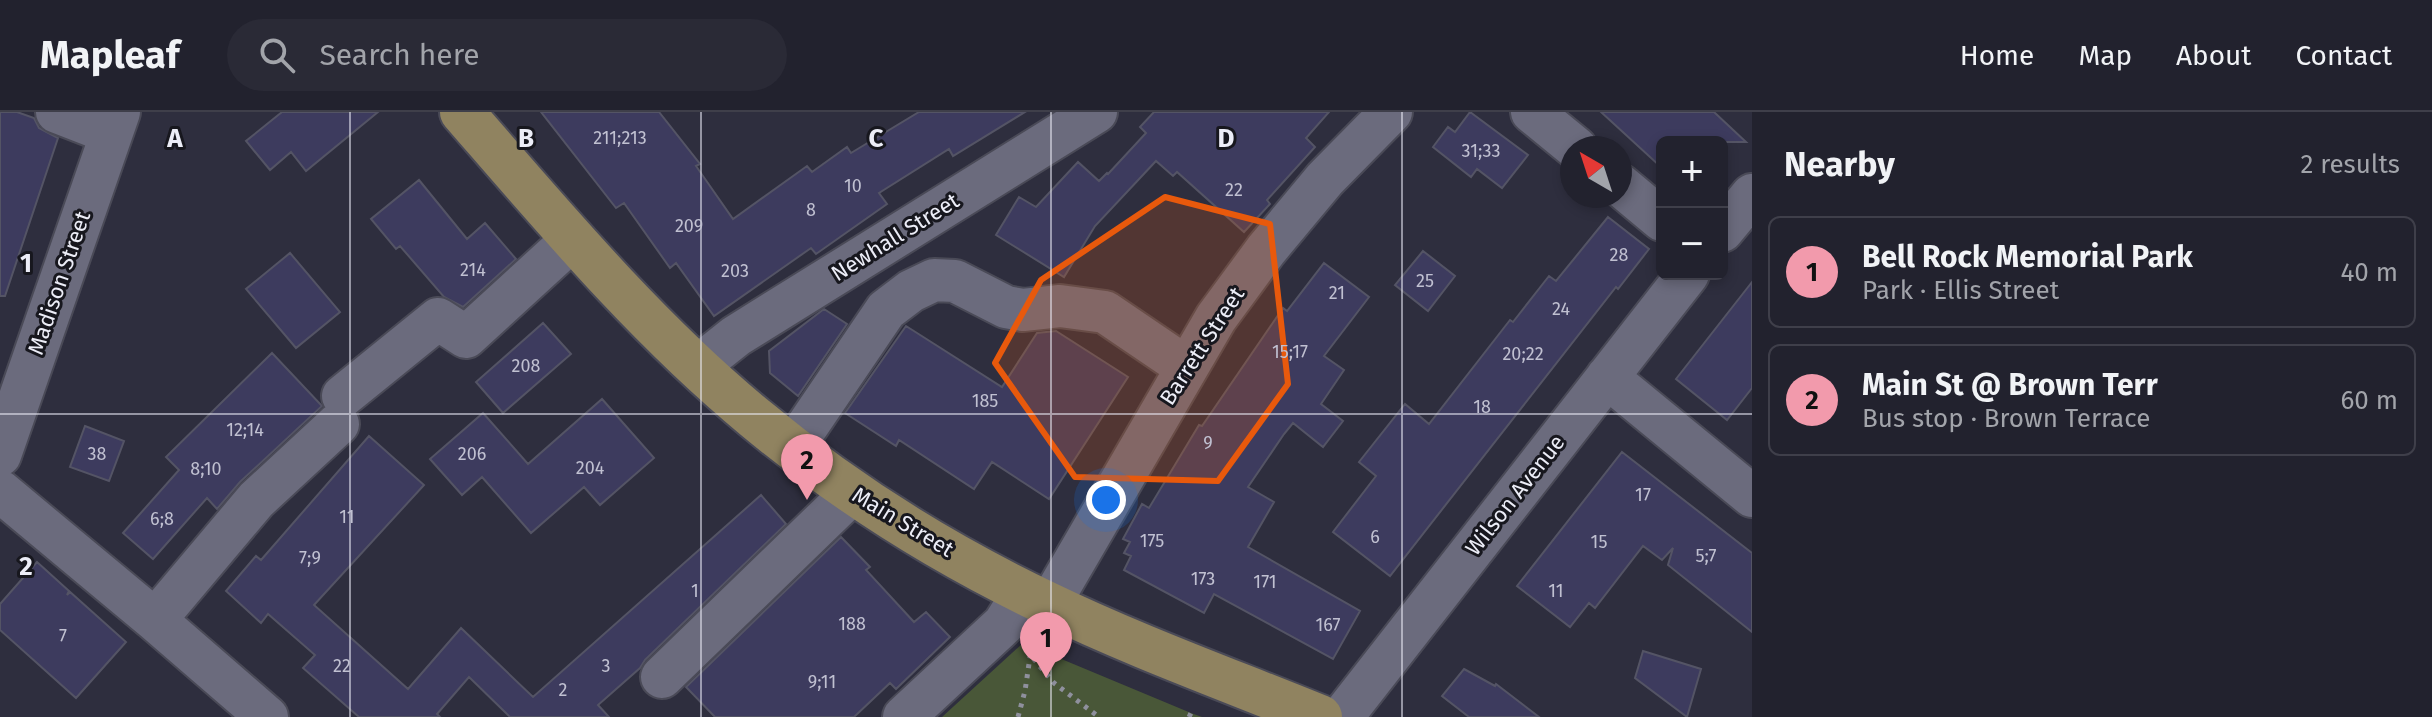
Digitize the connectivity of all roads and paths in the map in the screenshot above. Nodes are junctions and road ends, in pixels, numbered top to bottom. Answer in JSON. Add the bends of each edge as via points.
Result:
{"nodes":[{"id":1,"x":57,"y":112,"type":"edge"},
{"id":2,"x":462,"y":112,"type":"edge"},
{"id":3,"x":1096,"y":112,"type":"edge"},
{"id":4,"x":1391,"y":112,"type":"edge"},
{"id":5,"x":1532,"y":112,"type":"edge"},
{"id":6,"x":115,"y":122,"type":"edge"},
{"id":7,"x":1561,"y":136,"type":"edge"},
{"id":8,"x":1632,"y":195,"type":"edge"},
{"id":9,"x":1752,"y":195,"type":"edge"},
{"id":10,"x":1656,"y":215,"type":"edge"},
{"id":11,"x":1728,"y":224,"type":"edge"},
{"id":12,"x":573,"y":239,"type":"junction"},
{"id":13,"x":1683,"y":280,"type":"edge"},
{"id":14,"x":697,"y":367,"type":"junction"},
{"id":15,"x":1186,"y":367,"type":"junction"},
{"id":16,"x":1607,"y":377,"type":"junction"},
{"id":17,"x":793,"y":447,"type":"junction"},
{"id":18,"x":0,"y":455,"type":"edge"},
{"id":19,"x":0,"y":491,"type":"edge"},
{"id":20,"x":853,"y":492,"type":"junction"},
{"id":21,"x":1752,"y":496,"type":"edge"},
{"id":22,"x":1037,"y":599,"type":"junction"},
{"id":23,"x":155,"y":620,"type":"junction"},
{"id":24,"x":1023,"y":643,"type":"dead end"},
{"id":25,"x":1030,"y":656,"type":"junction"},
{"id":26,"x":662,"y":677,"type":"dead end"},
{"id":27,"x":267,"y":717,"type":"edge"},
{"id":28,"x":904,"y":717,"type":"edge"},
{"id":29,"x":1018,"y":717,"type":"edge"},
{"id":30,"x":1099,"y":717,"type":"edge"},
{"id":31,"x":1320,"y":717,"type":"edge"},
{"id":32,"x":1342,"y":717,"type":"edge"}],
"edges":[{"from":1,"to":6,"type":"street"},
{"from":2,"to":12,"type":"main road","name":"Main Street"},
{"from":3,"to":14,"type":"street","name":"Newhall Street","via":[[736,336]]},
{"from":4,"to":15,"type":"street","name":"Barrett Street","via":[[1276,238]]},
{"from":5,"to":7,"type":"street"},
{"from":6,"to":18,"type":"street","name":"Madison Street"},
{"from":8,"to":10,"type":"street"},
{"from":9,"to":11,"type":"street"},
{"from":12,"to":14,"type":"main road","name":"Main Street"},
{"from":12,"to":23,"type":"street","via":[[466,337],[438,319],[340,410]]},
{"from":13,"to":16,"type":"street","name":"Wilson Avenue"},
{"from":14,"to":17,"type":"main road","name":"Main Street"},
{"from":15,"to":17,"type":"street","via":[[1105,312],[1006,307],[955,281],[934,280],[886,310]]},
{"from":15,"to":22,"type":"street","name":"Barrett Street"},
{"from":16,"to":21,"type":"street"},
{"from":16,"to":32,"type":"street","name":"Wilson Avenue"},
{"from":17,"to":20,"type":"main road","name":"Main Street"},
{"from":19,"to":23,"type":"street"},
{"from":20,"to":22,"type":"main road","name":"Main Street"},
{"from":20,"to":26,"type":"street"},
{"from":22,"to":28,"type":"street","name":"Barrett Street"},
{"from":22,"to":31,"type":"main road","name":"Main Street"},
{"from":23,"to":27,"type":"street"},
{"from":24,"to":25,"type":"path"},
{"from":25,"to":29,"type":"path"},
{"from":25,"to":30,"type":"path","via":[[1054,683]]}]}
